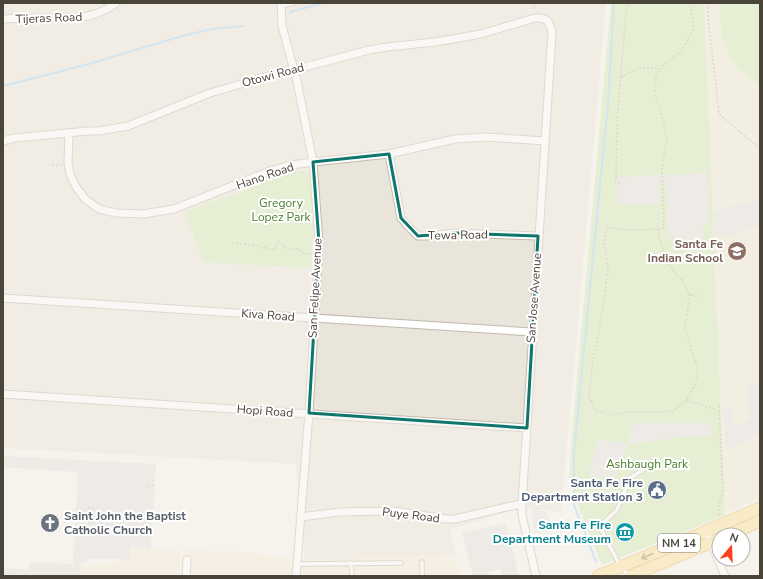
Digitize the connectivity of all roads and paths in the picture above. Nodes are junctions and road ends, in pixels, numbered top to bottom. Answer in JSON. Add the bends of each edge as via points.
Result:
{"nodes":[{"id":1,"x":116,"y":3,"type":"edge"},
{"id":2,"x":294,"y":3,"type":"edge"},
{"id":3,"x":627,"y":3,"type":"edge"},
{"id":4,"x":690,"y":3,"type":"edge"},
{"id":5,"x":708,"y":3,"type":"edge"},
{"id":6,"x":281,"y":5,"type":"edge"},
{"id":7,"x":3,"y":19,"type":"edge"},
{"id":8,"x":546,"y":20,"type":"joint"},
{"id":9,"x":294,"y":69,"type":"junction"},
{"id":10,"x":660,"y":70,"type":"junction"},
{"id":11,"x":621,"y":77,"type":"junction"},
{"id":12,"x":69,"y":133,"type":"junction"},
{"id":13,"x":3,"y":141,"type":"edge"},
{"id":14,"x":545,"y":141,"type":"junction"},
{"id":15,"x":760,"y":149,"type":"edge"},
{"id":16,"x":389,"y":154,"type":"junction"},
{"id":17,"x":313,"y":162,"type":"junction"},
{"id":18,"x":52,"y":165,"type":"dead end"},
{"id":19,"x":64,"y":166,"type":"dead end"},
{"id":20,"x":620,"y":183,"type":"dead end"},
{"id":21,"x":658,"y":229,"type":"junction"},
{"id":22,"x":538,"y":236,"type":"junction"},
{"id":23,"x":232,"y":242,"type":"dead end"},
{"id":24,"x":314,"y":255,"type":"dead end"},
{"id":25,"x":690,"y":294,"type":"junction"},
{"id":26,"x":697,"y":297,"type":"dead end"},
{"id":27,"x":3,"y":298,"type":"edge"},
{"id":28,"x":314,"y":318,"type":"junction"},
{"id":29,"x":532,"y":332,"type":"junction"},
{"id":30,"x":3,"y":394,"type":"edge"},
{"id":31,"x":686,"y":400,"type":"junction"},
{"id":32,"x":719,"y":406,"type":"dead end"},
{"id":33,"x":715,"y":409,"type":"dead end"},
{"id":34,"x":308,"y":413,"type":"junction"},
{"id":35,"x":527,"y":428,"type":"junction"},
{"id":36,"x":646,"y":468,"type":"dead end"},
{"id":37,"x":156,"y":485,"type":"dead end"},
{"id":38,"x":148,"y":486,"type":"dead end"},
{"id":39,"x":522,"y":504,"type":"junction"},
{"id":40,"x":88,"y":508,"type":"dead end"},
{"id":41,"x":760,"y":508,"type":"edge"},
{"id":42,"x":95,"y":509,"type":"dead end"},
{"id":43,"x":88,"y":512,"type":"dead end"},
{"id":44,"x":95,"y":513,"type":"dead end"},
{"id":45,"x":88,"y":517,"type":"dead end"},
{"id":46,"x":300,"y":517,"type":"junction"},
{"id":47,"x":95,"y":518,"type":"dead end"},
{"id":48,"x":720,"y":518,"type":"dead end"},
{"id":49,"x":760,"y":521,"type":"edge"},
{"id":50,"x":88,"y":522,"type":"dead end"},
{"id":51,"x":95,"y":523,"type":"dead end"},
{"id":52,"x":88,"y":527,"type":"dead end"},
{"id":53,"x":746,"y":527,"type":"edge"},
{"id":54,"x":95,"y":528,"type":"dead end"},
{"id":55,"x":706,"y":531,"type":"junction"},
{"id":56,"x":711,"y":536,"type":"edge"},
{"id":57,"x":711,"y":542,"type":"edge"},
{"id":58,"x":187,"y":560,"type":"dead end"},
{"id":59,"x":401,"y":562,"type":"dead end"},
{"id":60,"x":422,"y":562,"type":"dead end"},
{"id":61,"x":351,"y":563,"type":"junction"},
{"id":62,"x":296,"y":564,"type":"junction"},
{"id":63,"x":621,"y":567,"type":"junction"},
{"id":64,"x":186,"y":576,"type":"edge"},
{"id":65,"x":296,"y":576,"type":"edge"},
{"id":66,"x":352,"y":576,"type":"edge"},
{"id":67,"x":422,"y":576,"type":"edge"},
{"id":68,"x":536,"y":576,"type":"edge"},
{"id":69,"x":598,"y":576,"type":"edge"},
{"id":70,"x":630,"y":576,"type":"edge"}],
"edges":[{"from":1,"to":7,"type":"street","name":"Tijeras Road","via":[[106,10],[81,18]]},
{"from":2,"to":6,"type":"lane"},
{"from":3,"to":11,"type":"path"},
{"from":4,"to":10,"type":"path","via":[[693,29],[681,52]]},
{"from":5,"to":15,"type":"path","via":[[719,114]]},
{"from":6,"to":9,"type":"street","name":"San Felipe Avenue","via":[[282,26]]},
{"from":8,"to":9,"type":"street","name":"Otowi Road","via":[[535,18],[482,34],[375,49]]},
{"from":8,"to":14,"type":"street","name":"San Jose Avenue","via":[[552,33]]},
{"from":9,"to":12,"type":"street","name":"Otowi Road","via":[[216,91],[128,126]]},
{"from":9,"to":17,"type":"street","name":"San Felipe Avenue"},
{"from":10,"to":11,"type":"path","via":[[641,67]]},
{"from":10,"to":21,"type":"path","via":[[654,85],[666,138],[662,166],[664,228]]},
{"from":11,"to":20,"type":"path","via":[[616,182]]},
{"from":12,"to":13,"type":"street","name":"Otowi Road"},
{"from":12,"to":17,"type":"street","name":"Hano Road","via":[[68,163],[76,187],[85,199],[99,209],[116,213],[143,214],[174,209],[277,169]]},
{"from":14,"to":16,"type":"street","name":"Hano Road","via":[[486,137],[455,138]]},
{"from":14,"to":22,"type":"street","name":"San Jose Avenue"},
{"from":16,"to":17,"type":"street","name":"Hano Road"},
{"from":16,"to":22,"type":"street","name":"Tewa Road","via":[[401,218],[418,236],[455,233]]},
{"from":17,"to":28,"type":"street","name":"San Felipe Avenue","via":[[319,242]]},
{"from":18,"to":19,"type":"path"},
{"from":21,"to":25,"type":"path","via":[[670,266]]},
{"from":21,"to":31,"type":"path","via":[[607,228],[604,244],[608,271],[589,394],[595,410],[612,415],[673,410]]},
{"from":22,"to":29,"type":"street","name":"San Jose Avenue"},
{"from":23,"to":24,"type":"path","via":[[275,250],[276,244],[280,242],[288,249],[297,249]]},
{"from":25,"to":26,"type":"path"},
{"from":25,"to":31,"type":"path","via":[[686,329],[698,370],[696,383]]},
{"from":27,"to":28,"type":"street","name":"Kiva Road"},
{"from":28,"to":29,"type":"street","name":"Kiva Road"},
{"from":28,"to":34,"type":"street","name":"San Felipe Avenue"},
{"from":29,"to":35,"type":"street","name":"San Jose Avenue"},
{"from":30,"to":34,"type":"street","name":"Hopi Road"},
{"from":31,"to":33,"type":"path"},
{"from":32,"to":48,"type":"path","via":[[723,491],[718,509]]},
{"from":34,"to":35,"type":"street","name":"Hopi Road"},
{"from":34,"to":46,"type":"street","name":"San Felipe Avenue"},
{"from":35,"to":39,"type":"street","name":"San Jose Avenue"},
{"from":36,"to":63,"type":"lane","via":[[630,478],[617,510],[604,522],[602,531]]},
{"from":37,"to":38,"type":"path"},
{"from":39,"to":46,"type":"street","name":"Puye Road","via":[[455,519],[393,511],[340,512]]},
{"from":39,"to":68,"type":"street","name":"San Jose Avenue","via":[[522,515]]},
{"from":40,"to":42,"type":"path"},
{"from":41,"to":55,"type":"main road","number":"NM 14"},
{"from":43,"to":44,"type":"path"},
{"from":45,"to":47,"type":"path"},
{"from":46,"to":62,"type":"street","name":"San Felipe Avenue"},
{"from":49,"to":53,"type":"main road"},
{"from":50,"to":51,"type":"path"},
{"from":52,"to":54,"type":"path"},
{"from":55,"to":56,"type":"street"},
{"from":55,"to":63,"type":"main road","number":"NM 14","one_way":true},
{"from":57,"to":70,"type":"main road","number":"NM 14"},
{"from":58,"to":64,"type":"street"},
{"from":59,"to":61,"type":"lane"},
{"from":60,"to":67,"type":"lane"},
{"from":61,"to":62,"type":"lane"},
{"from":61,"to":66,"type":"lane"},
{"from":62,"to":65,"type":"street","name":"San Felipe Avenue"},
{"from":63,"to":69,"type":"main road","number":"NM 14"},
{"from":63,"to":70,"type":"lane"}]}
